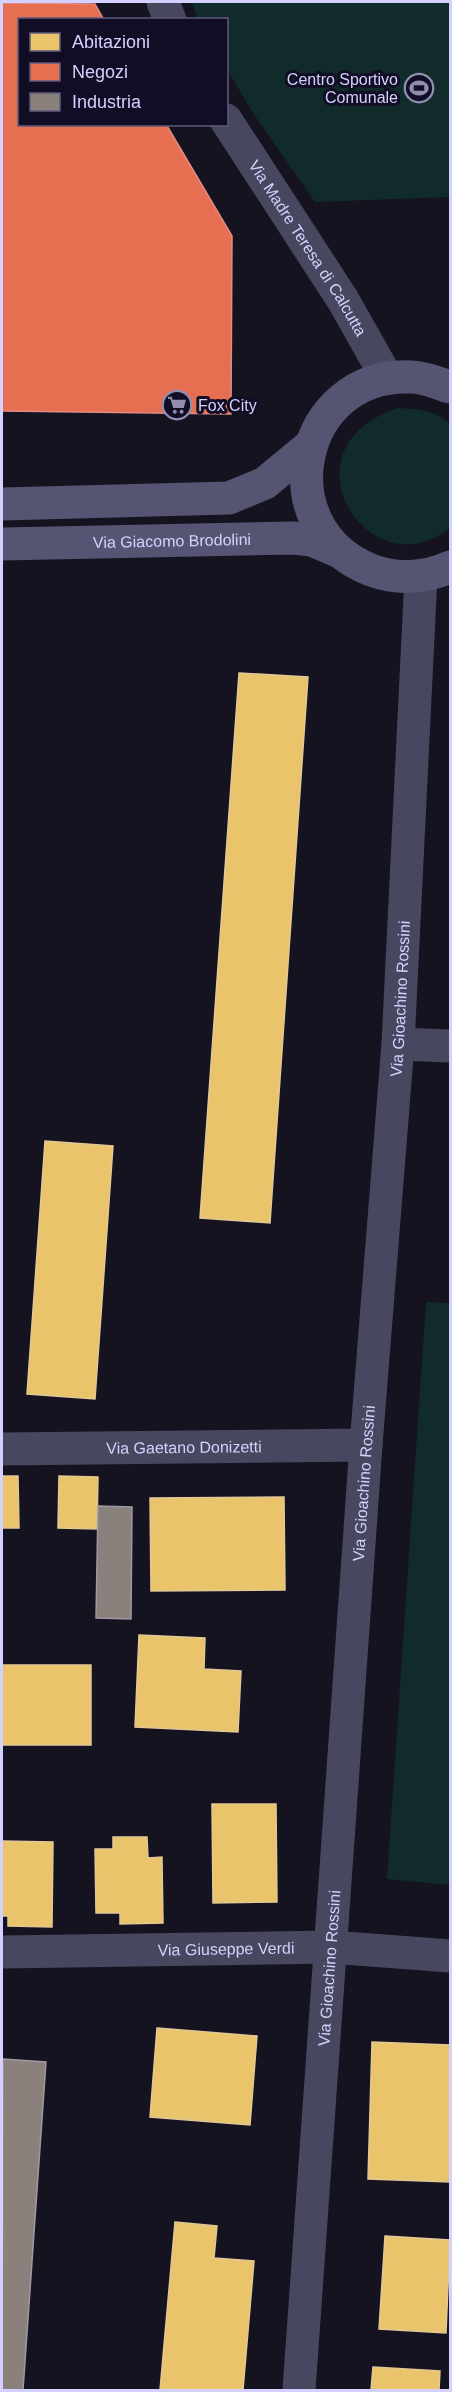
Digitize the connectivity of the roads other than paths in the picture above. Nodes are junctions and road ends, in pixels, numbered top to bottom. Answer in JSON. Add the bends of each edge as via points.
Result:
{"nodes":[{"id":1,"x":164,"y":2,"type":"edge"},
{"id":2,"x":169,"y":18,"type":"edge"},
{"id":3,"x":228,"y":123,"type":"edge"},
{"id":4,"x":387,"y":378,"type":"junction"},
{"id":5,"x":450,"y":387,"type":"edge"},
{"id":6,"x":311,"y":445,"type":"junction"},
{"id":7,"x":2,"y":504,"type":"edge"},
{"id":8,"x":2,"y":544,"type":"edge"},
{"id":9,"x":340,"y":552,"type":"junction"},
{"id":10,"x":435,"y":571,"type":"edge"},
{"id":11,"x":398,"y":1044,"type":"junction"},
{"id":12,"x":450,"y":1046,"type":"edge"},
{"id":13,"x":366,"y":1445,"type":"junction"},
{"id":14,"x":2,"y":1449,"type":"edge"},
{"id":15,"x":331,"y":1947,"type":"junction"},
{"id":16,"x":2,"y":1952,"type":"edge"},
{"id":17,"x":450,"y":1956,"type":"edge"},
{"id":18,"x":299,"y":2391,"type":"edge"}],
"edges":[{"from":1,"to":2,"type":"street"},
{"from":3,"to":4,"type":"street","name":"Via Madre Teresa di Calcutta","via":[[343,300]]},
{"from":4,"to":5,"type":"main road","via":[[417,377]]},
{"from":4,"to":6,"type":"main road","via":[[360,388],[338,403],[320,425]]},
{"from":6,"to":7,"type":"main road","via":[[265,483],[229,498]]},
{"from":6,"to":9,"type":"main road","via":[[306,472],[308,499],[318,524]]},
{"from":8,"to":9,"type":"main road","name":"Via Giacomo Brodolini","via":[[292,537],[312,540]]},
{"from":9,"to":10,"type":"main road","name":"Via Giacomo Brodolini","via":[[375,572],[396,577]]},
{"from":10,"to":11,"type":"street","name":"Via Gioachino Rossini"},
{"from":11,"to":12,"type":"street"},
{"from":11,"to":13,"type":"street","name":"Via Gioachino Rossini"},
{"from":13,"to":14,"type":"street","name":"Via Gaetano Donizetti"},
{"from":13,"to":15,"type":"street","name":"Via Gioachino Rossini"},
{"from":15,"to":16,"type":"street","name":"Via Giuseppe Verdi"},
{"from":15,"to":17,"type":"street","name":"Via Giuseppe Verdi"},
{"from":15,"to":18,"type":"street","name":"Via Gioachino Rossini"}]}
